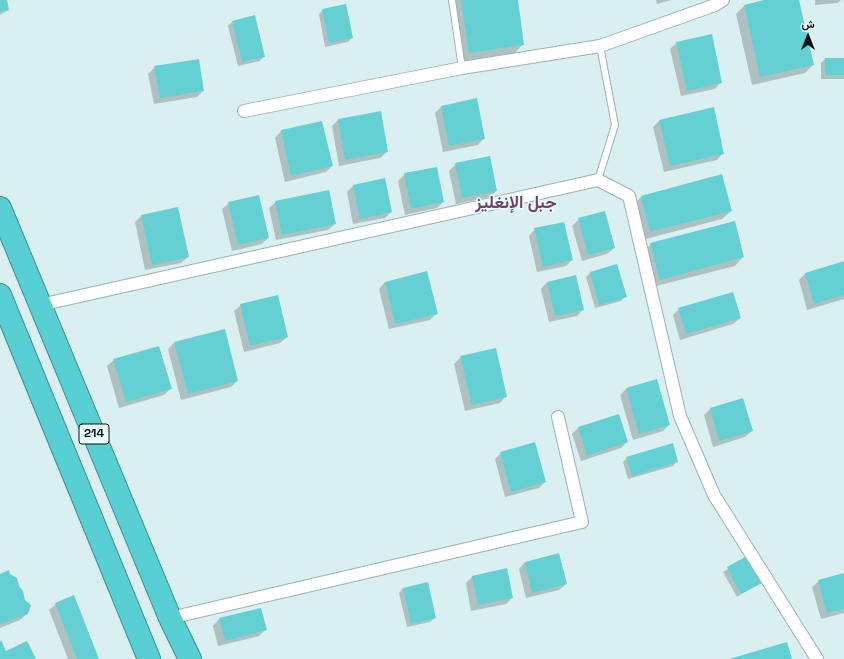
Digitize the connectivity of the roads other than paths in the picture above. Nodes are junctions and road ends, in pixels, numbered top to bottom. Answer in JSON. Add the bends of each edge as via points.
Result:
{"nodes":[{"id":1,"x":452,"y":0,"type":"edge"},
{"id":2,"x":723,"y":0,"type":"edge"},
{"id":3,"x":600,"y":46,"type":"junction"},
{"id":4,"x":462,"y":68,"type":"junction"},
{"id":5,"x":244,"y":111,"type":"dead end"},
{"id":6,"x":598,"y":180,"type":"junction"},
{"id":7,"x":0,"y":208,"type":"edge"},
{"id":8,"x":0,"y":295,"type":"edge"},
{"id":9,"x":40,"y":305,"type":"junction"},
{"id":10,"x":558,"y":417,"type":"dead end"},
{"id":11,"x":170,"y":618,"type":"junction"},
{"id":12,"x":149,"y":659,"type":"edge"},
{"id":13,"x":190,"y":659,"type":"edge"},
{"id":14,"x":817,"y":659,"type":"edge"}],
"edges":[{"from":1,"to":4,"type":"lane"},
{"from":2,"to":3,"type":"street"},
{"from":3,"to":4,"type":"street"},
{"from":3,"to":6,"type":"lane","via":[[616,125]]},
{"from":4,"to":5,"type":"street"},
{"from":6,"to":9,"type":"street"},
{"from":6,"to":14,"type":"street","via":[[629,196],[680,416],[714,495]]},
{"from":7,"to":9,"type":"highway","number":"214"},
{"from":8,"to":12,"type":"highway","number":"214"},
{"from":9,"to":11,"type":"highway","number":"214"},
{"from":10,"to":11,"type":"street","via":[[582,522]]},
{"from":11,"to":13,"type":"highway","number":"214"}]}
